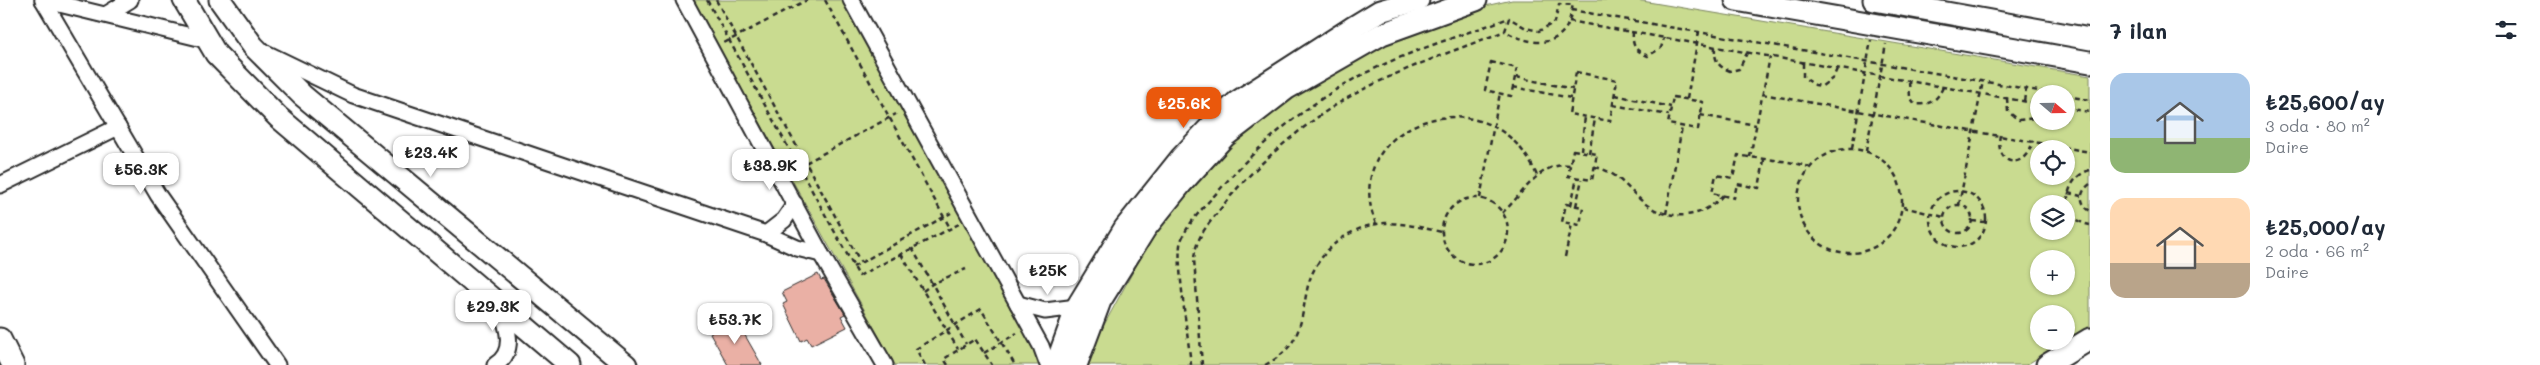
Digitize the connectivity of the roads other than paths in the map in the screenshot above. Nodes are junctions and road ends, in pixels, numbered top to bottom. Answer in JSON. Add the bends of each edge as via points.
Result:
{"nodes":[{"id":1,"x":43,"y":0,"type":"edge"},
{"id":2,"x":130,"y":0,"type":"edge"},
{"id":3,"x":184,"y":0,"type":"edge"},
{"id":4,"x":220,"y":0,"type":"edge"},
{"id":5,"x":684,"y":0,"type":"edge"},
{"id":6,"x":851,"y":0,"type":"edge"},
{"id":7,"x":1418,"y":0,"type":"edge"},
{"id":8,"x":1476,"y":0,"type":"edge"},
{"id":9,"x":1736,"y":0,"type":"edge"},
{"id":10,"x":1874,"y":0,"type":"edge"},
{"id":11,"x":1383,"y":6,"type":"edge"},
{"id":12,"x":107,"y":14,"type":"junction"},
{"id":13,"x":2090,"y":39,"type":"edge"},
{"id":14,"x":207,"y":40,"type":"junction"},
{"id":15,"x":253,"y":46,"type":"junction"},
{"id":16,"x":2090,"y":62,"type":"edge"},
{"id":17,"x":118,"y":127,"type":"junction"},
{"id":18,"x":0,"y":185,"type":"edge"},
{"id":19,"x":795,"y":204,"type":"junction"},
{"id":20,"x":766,"y":234,"type":"junction"},
{"id":21,"x":821,"y":254,"type":"junction"},
{"id":22,"x":1018,"y":304,"type":"junction"},
{"id":23,"x":499,"y":305,"type":"junction"},
{"id":24,"x":1077,"y":307,"type":"junction"},
{"id":25,"x":2090,"y":338,"type":"edge"},
{"id":26,"x":0,"y":339,"type":"edge"},
{"id":27,"x":14,"y":365,"type":"edge"},
{"id":28,"x":277,"y":365,"type":"edge"},
{"id":29,"x":495,"y":365,"type":"edge"},
{"id":30,"x":570,"y":365,"type":"edge"},
{"id":31,"x":626,"y":365,"type":"edge"},
{"id":32,"x":885,"y":365,"type":"edge"},
{"id":33,"x":1048,"y":365,"type":"edge"},
{"id":34,"x":1056,"y":365,"type":"edge"},
{"id":35,"x":1076,"y":365,"type":"edge"},
{"id":36,"x":2047,"y":365,"type":"edge"}],
"edges":[{"from":1,"to":12,"type":"street"},
{"from":1,"to":17,"type":"street"},
{"from":2,"to":12,"type":"street"},
{"from":3,"to":14,"type":"street"},
{"from":4,"to":15,"type":"street"},
{"from":5,"to":19,"type":"street"},
{"from":6,"to":22,"type":"street"},
{"from":7,"to":11,"type":"street"},
{"from":8,"to":35,"type":"street","via":[[1382,34],[1286,89],[1225,136],[1145,230],[1100,302]]},
{"from":9,"to":16,"type":"street"},
{"from":10,"to":13,"type":"street"},
{"from":11,"to":24,"type":"street","via":[[1238,102],[1213,124],[1175,165],[1125,228]]},
{"from":12,"to":14,"type":"street"},
{"from":14,"to":23,"type":"street","via":[[216,54],[278,117]]},
{"from":15,"to":20,"type":"street","via":[[353,95]]},
{"from":15,"to":31,"type":"street","via":[[302,95]]},
{"from":17,"to":18,"type":"street"},
{"from":17,"to":28,"type":"street","via":[[158,195]]},
{"from":19,"to":20,"type":"street","via":[[784,220]]},
{"from":19,"to":21,"type":"street"},
{"from":20,"to":21,"type":"street"},
{"from":21,"to":32,"type":"street"},
{"from":22,"to":24,"type":"street","via":[[1045,311]]},
{"from":22,"to":33,"type":"street"},
{"from":23,"to":29,"type":"street","via":[[509,331],[508,345],[501,362]]},
{"from":23,"to":30,"type":"street"},
{"from":24,"to":34,"type":"street"},
{"from":25,"to":36,"type":"street"},
{"from":26,"to":27,"type":"street"}]}
